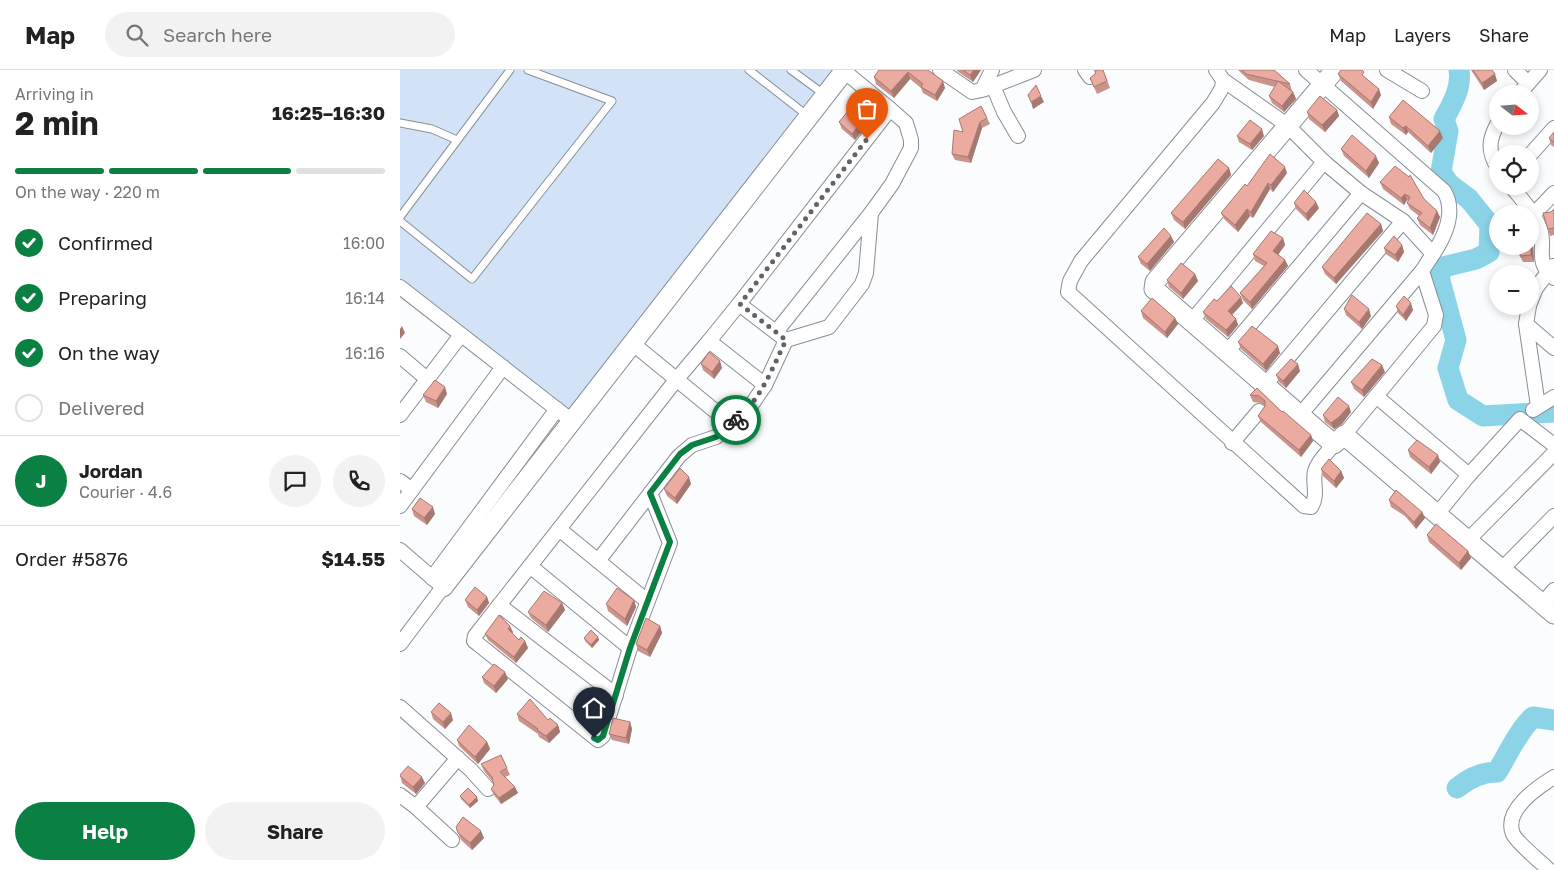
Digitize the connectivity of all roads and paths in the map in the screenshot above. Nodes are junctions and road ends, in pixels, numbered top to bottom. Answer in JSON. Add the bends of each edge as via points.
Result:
{"nodes":[{"id":1,"x":510,"y":70,"type":"edge"},
{"id":2,"x":528,"y":70,"type":"edge"},
{"id":3,"x":749,"y":70,"type":"edge"},
{"id":4,"x":791,"y":70,"type":"edge"},
{"id":5,"x":940,"y":70,"type":"edge"},
{"id":6,"x":992,"y":70,"type":"edge"},
{"id":7,"x":1034,"y":70,"type":"edge"},
{"id":8,"x":1306,"y":70,"type":"edge"},
{"id":9,"x":1387,"y":70,"type":"edge"},
{"id":10,"x":1515,"y":70,"type":"edge"},
{"id":11,"x":1540,"y":70,"type":"edge"},
{"id":12,"x":844,"y":71,"type":"edge"},
{"id":13,"x":1219,"y":75,"type":"edge"},
{"id":14,"x":1330,"y":77,"type":"edge"},
{"id":15,"x":1522,"y":85,"type":"edge"},
{"id":16,"x":1527,"y":85,"type":"edge"},
{"id":17,"x":988,"y":88,"type":"junction"},
{"id":18,"x":1422,"y":91,"type":"dead end"},
{"id":19,"x":826,"y":95,"type":"junction"},
{"id":20,"x":890,"y":109,"type":"junction"},
{"id":21,"x":809,"y":117,"type":"junction"},
{"id":22,"x":400,"y":122,"type":"edge"},
{"id":23,"x":1287,"y":126,"type":"junction"},
{"id":24,"x":1554,"y":128,"type":"edge"},
{"id":25,"x":1018,"y":136,"type":"dead end"},
{"id":26,"x":457,"y":140,"type":"junction"},
{"id":27,"x":1539,"y":145,"type":"edge"},
{"id":28,"x":1324,"y":162,"type":"junction"},
{"id":29,"x":1361,"y":193,"type":"junction"},
{"id":30,"x":1554,"y":193,"type":"edge"},
{"id":31,"x":1518,"y":195,"type":"edge"},
{"id":32,"x":1525,"y":205,"type":"edge"},
{"id":33,"x":1539,"y":209,"type":"edge"},
{"id":34,"x":871,"y":213,"type":"junction"},
{"id":35,"x":400,"y":217,"type":"edge"},
{"id":36,"x":400,"y":221,"type":"edge"},
{"id":37,"x":1403,"y":221,"type":"junction"},
{"id":38,"x":1539,"y":228,"type":"edge"},
{"id":39,"x":1433,"y":254,"type":"junction"},
{"id":40,"x":1422,"y":271,"type":"junction"},
{"id":41,"x":1552,"y":272,"type":"edge"},
{"id":42,"x":1539,"y":285,"type":"edge"},
{"id":43,"x":400,"y":287,"type":"edge"},
{"id":44,"x":740,"y":304,"type":"junction"},
{"id":45,"x":1528,"y":315,"type":"edge"},
{"id":46,"x":1191,"y":322,"type":"junction"},
{"id":47,"x":1526,"y":324,"type":"junction"},
{"id":48,"x":461,"y":335,"type":"junction"},
{"id":49,"x":781,"y":336,"type":"junction"},
{"id":50,"x":709,"y":342,"type":"junction"},
{"id":51,"x":632,"y":343,"type":"junction"},
{"id":52,"x":1554,"y":348,"type":"edge"},
{"id":53,"x":1227,"y":352,"type":"junction"},
{"id":54,"x":400,"y":356,"type":"edge"},
{"id":55,"x":503,"y":368,"type":"junction"},
{"id":56,"x":427,"y":379,"type":"junction"},
{"id":57,"x":676,"y":380,"type":"junction"},
{"id":58,"x":765,"y":385,"type":"junction"},
{"id":59,"x":1265,"y":385,"type":"junction"},
{"id":60,"x":1376,"y":396,"type":"junction"},
{"id":61,"x":1554,"y":397,"type":"edge"},
{"id":62,"x":1260,"y":411,"type":"edge"},
{"id":63,"x":401,"y":412,"type":"edge"},
{"id":64,"x":564,"y":415,"type":"junction"},
{"id":65,"x":1300,"y":415,"type":"junction"},
{"id":66,"x":731,"y":424,"type":"junction"},
{"id":67,"x":1339,"y":440,"type":"junction"},
{"id":68,"x":1232,"y":443,"type":"junction"},
{"id":69,"x":1554,"y":445,"type":"edge"},
{"id":70,"x":1554,"y":453,"type":"edge"},
{"id":71,"x":1469,"y":475,"type":"junction"},
{"id":72,"x":400,"y":481,"type":"edge"},
{"id":73,"x":412,"y":490,"type":"junction"},
{"id":74,"x":650,"y":493,"type":"junction"},
{"id":75,"x":400,"y":506,"type":"edge"},
{"id":76,"x":1438,"y":514,"type":"junction"},
{"id":77,"x":1554,"y":516,"type":"edge"},
{"id":78,"x":559,"y":528,"type":"junction"},
{"id":79,"x":1468,"y":540,"type":"junction"},
{"id":80,"x":400,"y":550,"type":"edge"},
{"id":81,"x":598,"y":561,"type":"junction"},
{"id":82,"x":530,"y":566,"type":"junction"},
{"id":83,"x":1502,"y":569,"type":"junction"},
{"id":84,"x":437,"y":583,"type":"junction"},
{"id":85,"x":647,"y":601,"type":"junction"},
{"id":86,"x":1550,"y":603,"type":"edge"},
{"id":87,"x":499,"y":605,"type":"junction"},
{"id":88,"x":400,"y":644,"type":"edge"},
{"id":89,"x":630,"y":648,"type":"junction"},
{"id":90,"x":616,"y":695,"type":"junction"},
{"id":91,"x":400,"y":707,"type":"edge"},
{"id":92,"x":458,"y":758,"type":"junction"},
{"id":93,"x":1554,"y":777,"type":"edge"},
{"id":94,"x":488,"y":789,"type":"dead end"},
{"id":95,"x":400,"y":795,"type":"edge"},
{"id":96,"x":416,"y":807,"type":"junction"},
{"id":97,"x":452,"y":840,"type":"dead end"},
{"id":98,"x":1549,"y":870,"type":"edge"}],
"edges":[{"from":1,"to":26,"type":"lane"},
{"from":2,"to":36,"type":"lane","via":[[612,101],[472,279]]},
{"from":3,"to":21,"type":"lane"},
{"from":4,"to":19,"type":"lane"},
{"from":5,"to":17,"type":"street","via":[[972,92]]},
{"from":6,"to":17,"type":"street"},
{"from":7,"to":17,"type":"street"},
{"from":8,"to":14,"type":"street"},
{"from":9,"to":18,"type":"street"},
{"from":10,"to":15,"type":"street"},
{"from":11,"to":16,"type":"street"},
{"from":12,"to":19,"type":"street"},
{"from":12,"to":20,"type":"street"},
{"from":13,"to":23,"type":"street"},
{"from":13,"to":68,"type":"street","via":[[1222,88],[1213,103],[1081,261],[1068,292]]},
{"from":14,"to":23,"type":"street"},
{"from":14,"to":39,"type":"street","via":[[1444,191],[1448,198],[1448,221]]},
{"from":17,"to":25,"type":"street"},
{"from":19,"to":21,"type":"street"},
{"from":20,"to":34,"type":"street","via":[[906,123],[911,148],[892,184]]},
{"from":20,"to":44,"type":"street"},
{"from":21,"to":51,"type":"street"},
{"from":22,"to":26,"type":"lane","via":[[432,129]]},
{"from":23,"to":28,"type":"street"},
{"from":23,"to":46,"type":"street","via":[[1155,282],[1154,289],[1158,294]]},
{"from":24,"to":27,"type":"street"},
{"from":26,"to":35,"type":"lane"},
{"from":28,"to":29,"type":"street"},
{"from":28,"to":46,"type":"street"},
{"from":29,"to":37,"type":"street"},
{"from":29,"to":53,"type":"street"},
{"from":30,"to":33,"type":"street"},
{"from":31,"to":32,"type":"street"},
{"from":34,"to":49,"type":"street"},
{"from":34,"to":49,"type":"street","via":[[866,273],[862,284],[829,327]]},
{"from":37,"to":39,"type":"street"},
{"from":37,"to":59,"type":"street"},
{"from":38,"to":41,"type":"street","via":[[1541,260]]},
{"from":39,"to":40,"type":"street"},
{"from":40,"to":60,"type":"street","via":[[1436,320],[1434,326]]},
{"from":40,"to":65,"type":"street"},
{"from":41,"to":42,"type":"street"},
{"from":43,"to":48,"type":"street"},
{"from":44,"to":49,"type":"street"},
{"from":44,"to":50,"type":"street"},
{"from":45,"to":47,"type":"street"},
{"from":46,"to":53,"type":"street"},
{"from":47,"to":52,"type":"street"},
{"from":47,"to":61,"type":"street","via":[[1536,408]]},
{"from":48,"to":55,"type":"street"},
{"from":48,"to":56,"type":"street"},
{"from":49,"to":58,"type":"street"},
{"from":50,"to":57,"type":"street"},
{"from":50,"to":58,"type":"street"},
{"from":51,"to":57,"type":"street"},
{"from":51,"to":64,"type":"street"},
{"from":53,"to":59,"type":"street"},
{"from":54,"to":56,"type":"street"},
{"from":55,"to":64,"type":"street"},
{"from":55,"to":73,"type":"street"},
{"from":56,"to":63,"type":"street"},
{"from":57,"to":66,"type":"street"},
{"from":57,"to":78,"type":"street"},
{"from":58,"to":66,"type":"street","via":[[750,407]]},
{"from":59,"to":65,"type":"street"},
{"from":60,"to":67,"type":"street"},
{"from":60,"to":71,"type":"street"},
{"from":62,"to":68,"type":"street"},
{"from":64,"to":84,"type":"street"},
{"from":65,"to":67,"type":"street"},
{"from":66,"to":74,"type":"street","via":[[716,437],[692,445],[680,454]]},
{"from":67,"to":68,"type":"street","via":[[1316,467],[1315,501],[1307,508]]},
{"from":67,"to":76,"type":"street"},
{"from":69,"to":71,"type":"street","via":[[1520,419]]},
{"from":70,"to":79,"type":"street"},
{"from":71,"to":76,"type":"street"},
{"from":72,"to":73,"type":"street"},
{"from":73,"to":75,"type":"street"},
{"from":74,"to":81,"type":"street"},
{"from":74,"to":85,"type":"street","via":[[670,542]]},
{"from":76,"to":79,"type":"street"},
{"from":77,"to":83,"type":"street"},
{"from":78,"to":81,"type":"street"},
{"from":78,"to":82,"type":"street"},
{"from":79,"to":83,"type":"street"},
{"from":80,"to":84,"type":"street"},
{"from":81,"to":85,"type":"street"},
{"from":82,"to":87,"type":"street"},
{"from":82,"to":89,"type":"street"},
{"from":83,"to":86,"type":"street"},
{"from":84,"to":88,"type":"street"},
{"from":85,"to":89,"type":"street"},
{"from":87,"to":90,"type":"street"},
{"from":87,"to":90,"type":"street","via":[[474,636],[474,641],[598,740],[603,736]]},
{"from":89,"to":90,"type":"street"},
{"from":91,"to":92,"type":"street"},
{"from":92,"to":94,"type":"street"},
{"from":92,"to":96,"type":"street"},
{"from":93,"to":98,"type":"street","via":[[1527,795],[1514,814],[1512,824],[1513,834]]},
{"from":95,"to":96,"type":"street"},
{"from":96,"to":97,"type":"street"}]}
